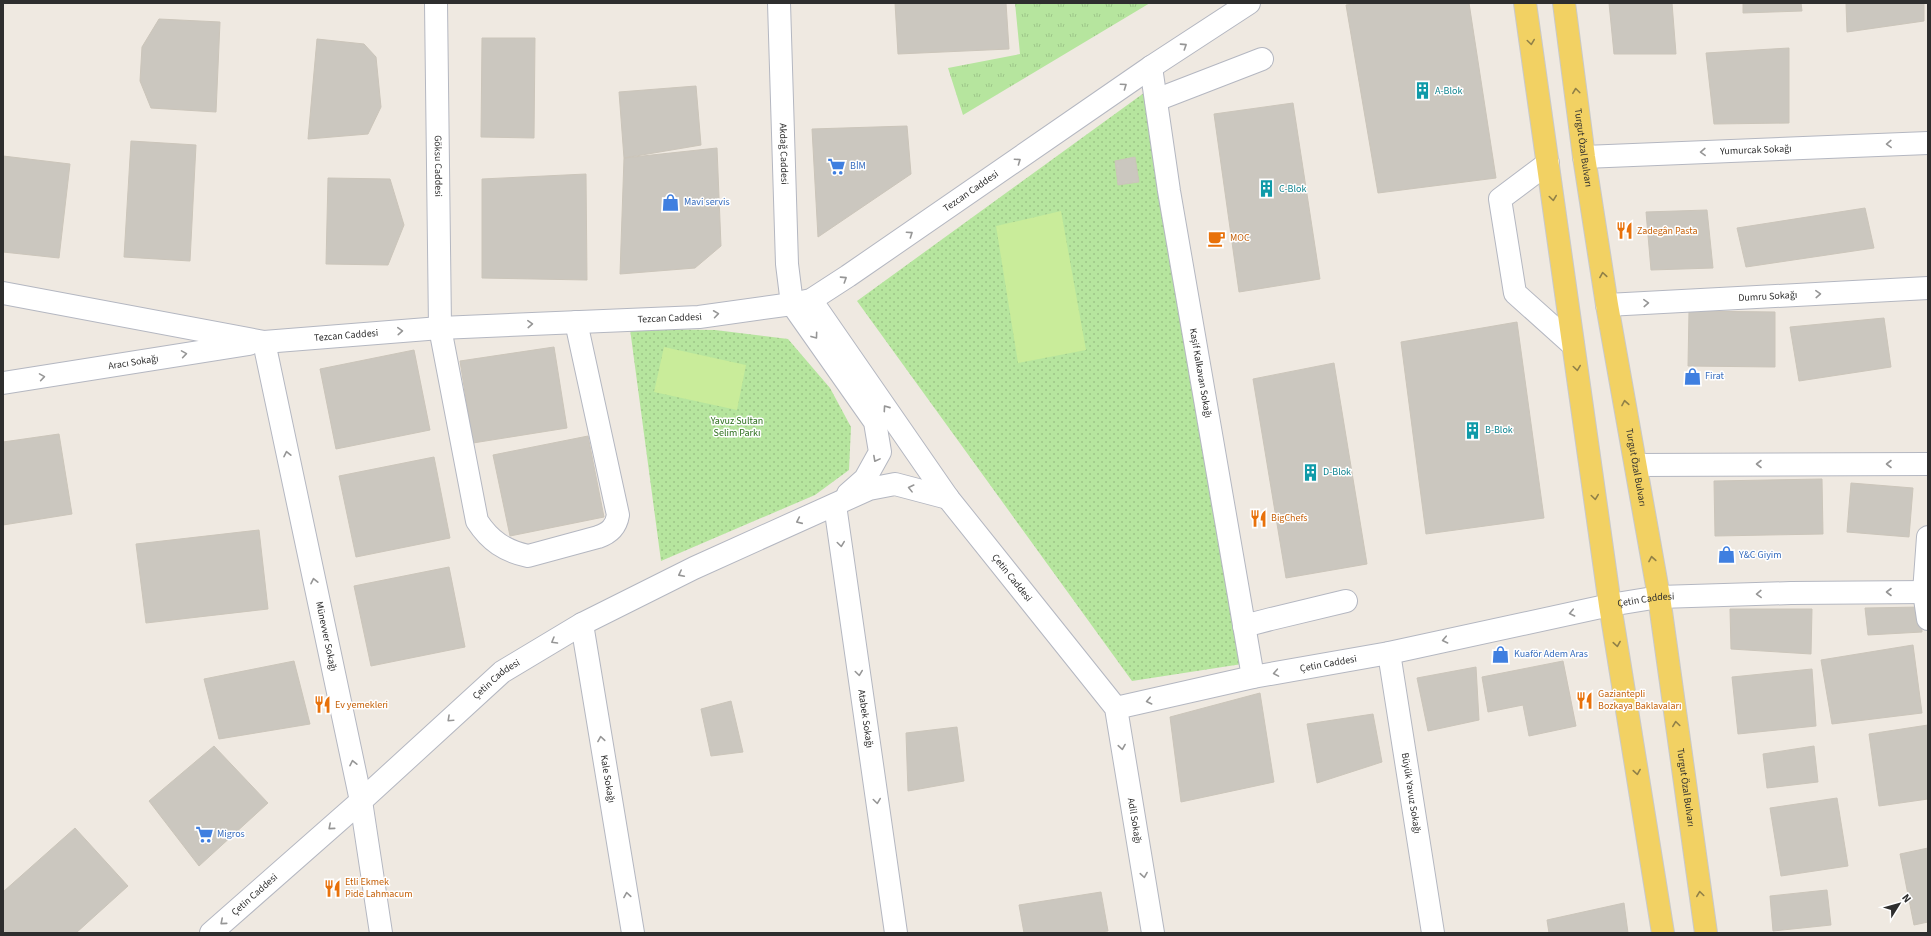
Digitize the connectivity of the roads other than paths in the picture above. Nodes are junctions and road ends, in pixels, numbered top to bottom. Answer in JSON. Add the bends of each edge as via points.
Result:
{"nodes":[{"id":1,"x":436,"y":3,"type":"edge"},
{"id":2,"x":779,"y":3,"type":"edge"},
{"id":3,"x":1249,"y":3,"type":"edge"},
{"id":4,"x":1525,"y":3,"type":"edge"},
{"id":5,"x":1564,"y":3,"type":"edge"},
{"id":6,"x":1262,"y":59,"type":"dead end"},
{"id":7,"x":1151,"y":67,"type":"junction"},
{"id":8,"x":1156,"y":100,"type":"junction"},
{"id":9,"x":1928,"y":143,"type":"edge"},
{"id":10,"x":1584,"y":157,"type":"junction"},
{"id":11,"x":1548,"y":163,"type":"junction"},
{"id":12,"x":1928,"y":288,"type":"edge"},
{"id":13,"x":3,"y":292,"type":"edge"},
{"id":14,"x":802,"y":302,"type":"junction"},
{"id":15,"x":1608,"y":305,"type":"junction"},
{"id":16,"x":576,"y":322,"type":"junction"},
{"id":17,"x":440,"y":328,"type":"junction"},
{"id":18,"x":264,"y":342,"type":"junction"},
{"id":19,"x":1574,"y":344,"type":"junction"},
{"id":20,"x":3,"y":383,"type":"edge"},
{"id":21,"x":875,"y":422,"type":"junction"},
{"id":22,"x":1928,"y":464,"type":"edge"},
{"id":23,"x":1636,"y":465,"type":"junction"},
{"id":24,"x":948,"y":498,"type":"junction"},
{"id":25,"x":835,"y":505,"type":"junction"},
{"id":26,"x":1928,"y":537,"type":"edge"},
{"id":27,"x":1926,"y":592,"type":"edge"},
{"id":28,"x":1659,"y":598,"type":"junction"},
{"id":29,"x":1346,"y":601,"type":"dead end"},
{"id":30,"x":1610,"y":605,"type":"junction"},
{"id":31,"x":1928,"y":619,"type":"edge"},
{"id":32,"x":582,"y":624,"type":"junction"},
{"id":33,"x":1244,"y":626,"type":"junction"},
{"id":34,"x":1389,"y":653,"type":"junction"},
{"id":35,"x":1253,"y":678,"type":"junction"},
{"id":36,"x":1116,"y":708,"type":"junction"},
{"id":37,"x":361,"y":801,"type":"junction"},
{"id":38,"x":211,"y":933,"type":"edge"},
{"id":39,"x":381,"y":933,"type":"edge"},
{"id":40,"x":633,"y":933,"type":"edge"},
{"id":41,"x":896,"y":933,"type":"edge"},
{"id":42,"x":1153,"y":933,"type":"edge"},
{"id":43,"x":1433,"y":933,"type":"edge"},
{"id":44,"x":1663,"y":933,"type":"edge"},
{"id":45,"x":1706,"y":933,"type":"edge"}],
"edges":[{"from":1,"to":17,"type":"street","name":"Göksu Caddesi"},
{"from":2,"to":14,"type":"street","name":"Akdağ Caddesi","via":[[787,264]]},
{"from":7,"to":3,"type":"street","name":"Tezcan Caddesi","one_way":true},
{"from":4,"to":11,"type":"main road","one_way":true},
{"from":10,"to":5,"type":"main road","name":"Turgut Özal Bulvarı","one_way":true},
{"from":6,"to":8,"type":"street"},
{"from":7,"to":8,"type":"street","name":"Kaşif Kalkavan Sokağı"},
{"from":14,"to":7,"type":"street","name":"Tezcan Caddesi","one_way":true,"via":[[970,194]]},
{"from":8,"to":33,"type":"street","name":"Kaşif Kalkavan Sokağı","via":[[1169,191]]},
{"from":9,"to":10,"type":"street","name":"Yumurcak Sokağı","one_way":true},
{"from":15,"to":10,"type":"main road","name":"Turgut Özal Bulvarı","one_way":true},
{"from":11,"to":19,"type":"main road","one_way":true},
{"from":11,"to":19,"type":"street","via":[[1500,199],[1515,292]]},
{"from":15,"to":12,"type":"street","name":"Dumru Sokağı","one_way":true},
{"from":13,"to":18,"type":"street","name":"Tezcan Caddesi"},
{"from":16,"to":14,"type":"street","name":"Tezcan Caddesi","one_way":true,"via":[[698,317]]},
{"from":14,"to":21,"type":"street","name":"Çetin Caddesi","one_way":true},
{"from":24,"to":14,"type":"street","one_way":true},
{"from":23,"to":15,"type":"main road","name":"Turgut Özal Bulvarı","one_way":true},
{"from":17,"to":16,"type":"street","name":"Tezcan Caddesi","one_way":true},
{"from":16,"to":17,"type":"street","name":"Göksu Caddesi","via":[[618,515],[617,522],[606,534],[528,556],[506,550],[484,533],[477,521]]},
{"from":18,"to":17,"type":"street","name":"Tezcan Caddesi","one_way":true},
{"from":20,"to":18,"type":"street","name":"Aracı Sokağı","one_way":true},
{"from":37,"to":18,"type":"street","name":"Münevver Sokağı","one_way":true},
{"from":19,"to":30,"type":"main road","one_way":true},
{"from":21,"to":24,"type":"street"},
{"from":21,"to":25,"type":"street","name":"Çetin Caddesi","one_way":true,"via":[[880,452],[865,479]]},
{"from":22,"to":23,"type":"street","one_way":true},
{"from":28,"to":23,"type":"main road","name":"Turgut Özal Bulvarı","one_way":true},
{"from":24,"to":25,"type":"street","name":"Çetin Caddesi","one_way":true,"via":[[895,484],[869,488]]},
{"from":24,"to":36,"type":"street","name":"Çetin Caddesi"},
{"from":25,"to":32,"type":"street","name":"Çetin Caddesi","one_way":true,"via":[[694,568]]},
{"from":25,"to":41,"type":"street","name":"Atabek Sokağı","one_way":true},
{"from":26,"to":27,"type":"street"},
{"from":27,"to":28,"type":"street","name":"Çetin Caddesi","one_way":true,"via":[[1791,593]]},
{"from":27,"to":31,"type":"street"},
{"from":28,"to":30,"type":"street","name":"Çetin Caddesi"},
{"from":45,"to":28,"type":"main road","name":"Turgut Özal Bulvarı","one_way":true},
{"from":29,"to":33,"type":"street"},
{"from":30,"to":34,"type":"street","name":"Çetin Caddesi","one_way":true},
{"from":30,"to":44,"type":"main road","one_way":true},
{"from":32,"to":37,"type":"street","name":"Çetin Caddesi","one_way":true,"via":[[502,672]]},
{"from":40,"to":32,"type":"street","name":"Kale Sokağı","one_way":true},
{"from":33,"to":35,"type":"street","name":"Kaşif Kalkavan Sokağı"},
{"from":34,"to":35,"type":"street","name":"Çetin Caddesi","one_way":true},
{"from":34,"to":43,"type":"street","name":"Büyük Yavuz Sokağı"},
{"from":35,"to":36,"type":"street","name":"Çetin Caddesi","one_way":true},
{"from":36,"to":42,"type":"street","name":"Adil Sokağı","one_way":true},
{"from":37,"to":38,"type":"street","name":"Çetin Caddesi","one_way":true},
{"from":37,"to":39,"type":"street","name":"Münevver Sokağı"}]}
